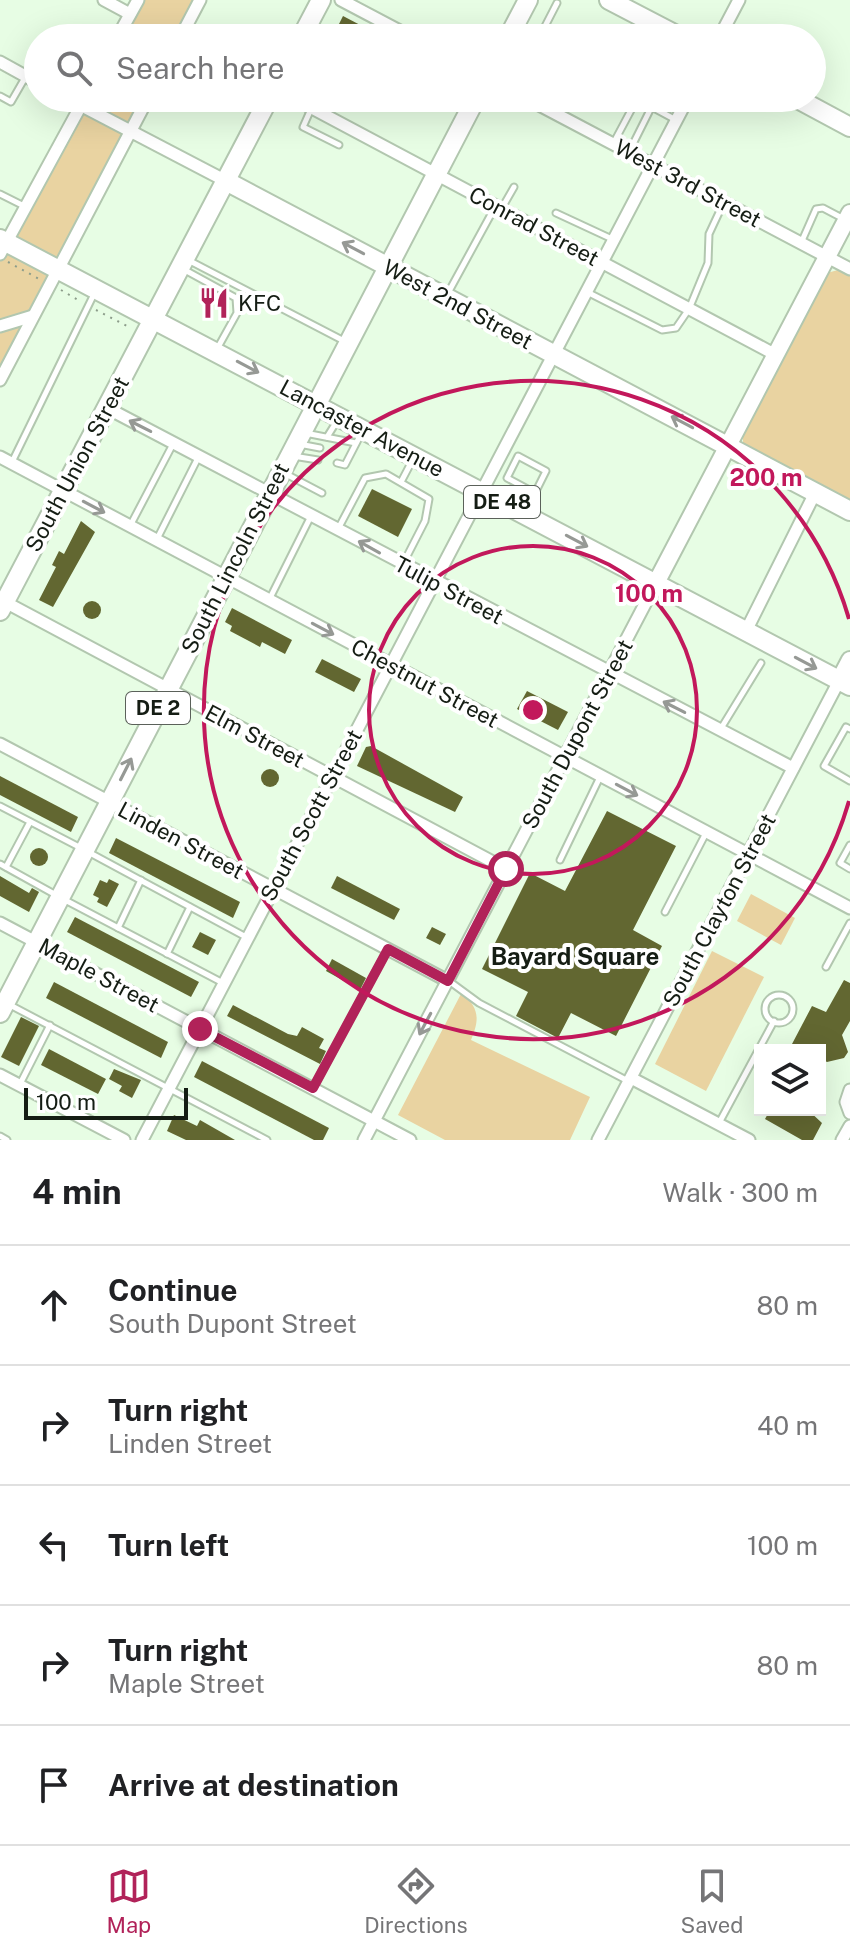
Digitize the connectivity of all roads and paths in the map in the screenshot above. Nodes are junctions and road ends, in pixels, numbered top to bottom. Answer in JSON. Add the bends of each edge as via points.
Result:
{"nodes":[{"id":1,"x":104,"y":0,"type":"edge"},
{"id":2,"x":138,"y":0,"type":"edge"},
{"id":3,"x":200,"y":0,"type":"edge"},
{"id":4,"x":321,"y":0,"type":"edge"},
{"id":5,"x":341,"y":0,"type":"edge"},
{"id":6,"x":528,"y":0,"type":"edge"},
{"id":7,"x":609,"y":0,"type":"edge"},
{"id":8,"x":739,"y":0,"type":"edge"},
{"id":9,"x":557,"y":3,"type":"dead end"},
{"id":10,"x":130,"y":14,"type":"junction"},
{"id":11,"x":125,"y":24,"type":"edge"},
{"id":12,"x":187,"y":24,"type":"edge"},
{"id":13,"x":308,"y":24,"type":"edge"},
{"id":14,"x":386,"y":24,"type":"edge"},
{"id":15,"x":515,"y":24,"type":"edge"},
{"id":16,"x":546,"y":24,"type":"edge"},
{"id":17,"x":655,"y":24,"type":"edge"},
{"id":18,"x":726,"y":24,"type":"edge"},
{"id":19,"x":0,"y":62,"type":"edge"},
{"id":20,"x":24,"y":75,"type":"edge"},
{"id":21,"x":24,"y":79,"type":"edge"},
{"id":22,"x":0,"y":96,"type":"edge"},
{"id":23,"x":77,"y":112,"type":"edge"},
{"id":24,"x":99,"y":112,"type":"edge"},
{"id":25,"x":141,"y":112,"type":"edge"},
{"id":26,"x":261,"y":112,"type":"edge"},
{"id":27,"x":309,"y":112,"type":"edge"},
{"id":28,"x":317,"y":112,"type":"edge"},
{"id":29,"x":469,"y":112,"type":"edge"},
{"id":30,"x":552,"y":112,"type":"edge"},
{"id":31,"x":629,"y":112,"type":"edge"},
{"id":32,"x":649,"y":112,"type":"edge"},
{"id":33,"x":659,"y":112,"type":"edge"},
{"id":34,"x":680,"y":112,"type":"edge"},
{"id":35,"x":822,"y":112,"type":"edge"},
{"id":36,"x":676,"y":120,"type":"junction"},
{"id":37,"x":850,"y":127,"type":"edge"},
{"id":38,"x":131,"y":131,"type":"junction"},
{"id":39,"x":613,"y":144,"type":"junction"},
{"id":40,"x":339,"y":145,"type":"dead end"},
{"id":41,"x":629,"y":152,"type":"junction"},
{"id":42,"x":653,"y":165,"type":"junction"},
{"id":43,"x":436,"y":174,"type":"junction"},
{"id":44,"x":224,"y":180,"type":"junction"},
{"id":45,"x":514,"y":187,"type":"dead end"},
{"id":46,"x":0,"y":194,"type":"edge"},
{"id":47,"x":724,"y":202,"type":"junction"},
{"id":48,"x":26,"y":207,"type":"junction"},
{"id":49,"x":498,"y":207,"type":"junction"},
{"id":50,"x":556,"y":213,"type":"dead end"},
{"id":51,"x":848,"y":217,"type":"edge"},
{"id":52,"x":613,"y":240,"type":"junction"},
{"id":53,"x":801,"y":243,"type":"junction"},
{"id":54,"x":2,"y":248,"type":"edge"},
{"id":55,"x":827,"y":257,"type":"junction"},
{"id":56,"x":181,"y":262,"type":"junction"},
{"id":57,"x":601,"y":262,"type":"junction"},
{"id":58,"x":387,"y":267,"type":"junction"},
{"id":59,"x":850,"y":269,"type":"edge"},
{"id":60,"x":54,"y":277,"type":"junction"},
{"id":61,"x":586,"y":292,"type":"junction"},
{"id":62,"x":93,"y":298,"type":"junction"},
{"id":63,"x":446,"y":298,"type":"junction"},
{"id":64,"x":689,"y":309,"type":"junction"},
{"id":65,"x":33,"y":316,"type":"junction"},
{"id":66,"x":154,"y":317,"type":"junction"},
{"id":67,"x":0,"y":326,"type":"edge"},
{"id":68,"x":129,"y":327,"type":"dead end"},
{"id":69,"x":347,"y":342,"type":"junction"},
{"id":70,"x":216,"y":350,"type":"junction"},
{"id":71,"x":553,"y":354,"type":"junction"},
{"id":72,"x":776,"y":355,"type":"junction"},
{"id":73,"x":0,"y":380,"type":"edge"},
{"id":74,"x":315,"y":403,"type":"junction"},
{"id":75,"x":107,"y":408,"type":"junction"},
{"id":76,"x":340,"y":416,"type":"junction"},
{"id":77,"x":360,"y":436,"type":"junction"},
{"id":78,"x":327,"y":437,"type":"junction"},
{"id":79,"x":173,"y":443,"type":"junction"},
{"id":80,"x":728,"y":447,"type":"junction"},
{"id":81,"x":320,"y":448,"type":"dead end"},
{"id":82,"x":291,"y":450,"type":"junction"},
{"id":83,"x":339,"y":452,"type":"dead end"},
{"id":84,"x":350,"y":454,"type":"junction"},
{"id":85,"x":415,"y":455,"type":"junction"},
{"id":86,"x":199,"y":456,"type":"junction"},
{"id":87,"x":6,"y":460,"type":"edge"},
{"id":88,"x":318,"y":460,"type":"dead end"},
{"id":89,"x":337,"y":463,"type":"dead end"},
{"id":90,"x":401,"y":482,"type":"junction"},
{"id":91,"x":63,"y":491,"type":"junction"},
{"id":92,"x":481,"y":491,"type":"junction"},
{"id":93,"x":269,"y":492,"type":"junction"},
{"id":94,"x":322,"y":493,"type":"dead end"},
{"id":95,"x":535,"y":493,"type":"junction"},
{"id":96,"x":815,"y":493,"type":"junction"},
{"id":97,"x":850,"y":511,"type":"edge"},
{"id":98,"x":525,"y":514,"type":"junction"},
{"id":99,"x":311,"y":515,"type":"junction"},
{"id":100,"x":130,"y":526,"type":"junction"},
{"id":101,"x":338,"y":530,"type":"junction"},
{"id":102,"x":156,"y":540,"type":"junction"},
{"id":103,"x":402,"y":565,"type":"junction"},
{"id":104,"x":225,"y":577,"type":"junction"},
{"id":105,"x":433,"y":582,"type":"junction"},
{"id":106,"x":656,"y":583,"type":"junction"},
{"id":107,"x":269,"y":600,"type":"junction"},
{"id":108,"x":2,"y":607,"type":"edge"},
{"id":109,"x":746,"y":631,"type":"junction"},
{"id":110,"x":850,"y":660,"type":"edge"},
{"id":111,"x":761,"y":663,"type":"dead end"},
{"id":112,"x":390,"y":665,"type":"junction"},
{"id":113,"x":608,"y":674,"type":"junction"},
{"id":114,"x":845,"y":684,"type":"edge"},
{"id":115,"x":168,"y":689,"type":"junction"},
{"id":116,"x":850,"y":729,"type":"edge"},
{"id":117,"x":720,"y":731,"type":"junction"},
{"id":118,"x":0,"y":744,"type":"edge"},
{"id":119,"x":565,"y":757,"type":"junction"},
{"id":120,"x":793,"y":768,"type":"junction"},
{"id":121,"x":332,"y":776,"type":"junction"},
{"id":122,"x":600,"y":776,"type":"junction"},
{"id":123,"x":850,"y":781,"type":"edge"},
{"id":124,"x":109,"y":801,"type":"junction"},
{"id":125,"x":0,"y":806,"type":"edge"},
{"id":126,"x":30,"y":822,"type":"junction"},
{"id":127,"x":706,"y":832,"type":"junction"},
{"id":128,"x":850,"y":846,"type":"edge"},
{"id":129,"x":84,"y":850,"type":"junction"},
{"id":130,"x":748,"y":854,"type":"junction"},
{"id":131,"x":560,"y":860,"type":"dead end"},
{"id":132,"x":3,"y":865,"type":"edge"},
{"id":133,"x":506,"y":869,"type":"junction"},
{"id":134,"x":850,"y":869,"type":"edge"},
{"id":135,"x":141,"y":880,"type":"junction"},
{"id":136,"x":273,"y":888,"type":"junction"},
{"id":137,"x":60,"y":897,"type":"junction"},
{"id":138,"x":190,"y":907,"type":"junction"},
{"id":139,"x":850,"y":908,"type":"edge"},
{"id":140,"x":665,"y":912,"type":"dead end"},
{"id":141,"x":0,"y":923,"type":"edge"},
{"id":142,"x":850,"y":923,"type":"edge"},
{"id":143,"x":118,"y":928,"type":"junction"},
{"id":144,"x":248,"y":938,"type":"junction"},
{"id":145,"x":36,"y":942,"type":"junction"},
{"id":146,"x":388,"y":949,"type":"junction"},
{"id":147,"x":167,"y":954,"type":"junction"},
{"id":148,"x":826,"y":967,"type":"dead end"},
{"id":149,"x":448,"y":981,"type":"junction"},
{"id":150,"x":224,"y":983,"type":"junction"},
{"id":151,"x":2,"y":1005,"type":"edge"},
{"id":152,"x":774,"y":1021,"type":"junction"},
{"id":153,"x":50,"y":1025,"type":"junction"},
{"id":154,"x":200,"y":1029,"type":"junction"},
{"id":155,"x":0,"y":1075,"type":"edge"},
{"id":156,"x":630,"y":1079,"type":"junction"},
{"id":157,"x":19,"y":1085,"type":"junction"},
{"id":158,"x":169,"y":1088,"type":"junction"},
{"id":159,"x":313,"y":1088,"type":"junction"},
{"id":160,"x":850,"y":1090,"type":"edge"},
{"id":161,"x":850,"y":1113,"type":"edge"},
{"id":162,"x":374,"y":1121,"type":"junction"},
{"id":163,"x":719,"y":1124,"type":"junction"},
{"id":164,"x":850,"y":1126,"type":"edge"},
{"id":165,"x":0,"y":1136,"type":"edge"},
{"id":166,"x":7,"y":1140,"type":"edge"},
{"id":167,"x":124,"y":1140,"type":"edge"},
{"id":168,"x":142,"y":1140,"type":"edge"},
{"id":169,"x":267,"y":1140,"type":"edge"},
{"id":170,"x":364,"y":1140,"type":"edge"},
{"id":171,"x":410,"y":1140,"type":"edge"},
{"id":172,"x":598,"y":1140,"type":"edge"},
{"id":173,"x":749,"y":1140,"type":"edge"},
{"id":174,"x":842,"y":1140,"type":"edge"}],
"edges":[{"from":1,"to":10,"type":"street"},
{"from":2,"to":10,"type":"street"},
{"from":3,"to":12,"type":"street"},
{"from":4,"to":13,"type":"main road"},
{"from":5,"to":14,"type":"street"},
{"from":6,"to":15,"type":"main road"},
{"from":7,"to":17,"type":"main road"},
{"from":8,"to":18,"type":"street"},
{"from":9,"to":16,"type":"lane"},
{"from":10,"to":11,"type":"street"},
{"from":19,"to":20,"type":"street"},
{"from":21,"to":22,"type":"lane","via":[[11,102]]},
{"from":23,"to":48,"type":"street"},
{"from":24,"to":38,"type":"street","name":"West 2nd Street"},
{"from":25,"to":38,"type":"street"},
{"from":26,"to":44,"type":"main road","name":"South Union Street"},
{"from":27,"to":40,"type":"lane","via":[[303,127]]},
{"from":28,"to":43,"type":"street","name":"Conrad Street","via":[[350,134]]},
{"from":29,"to":43,"type":"main road","number":"DE 2"},
{"from":30,"to":39,"type":"street","name":"West 3rd Street"},
{"from":31,"to":39,"type":"lane"},
{"from":32,"to":41,"type":"lane"},
{"from":33,"to":36,"type":"lane"},
{"from":34,"to":36,"type":"street","name":"South Scott Street"},
{"from":35,"to":37,"type":"main road"},
{"from":36,"to":42,"type":"street","name":"South Scott Street"},
{"from":38,"to":44,"type":"street","name":"West 2nd Street"},
{"from":38,"to":60,"type":"street"},
{"from":39,"to":41,"type":"street","name":"West 3rd Street"},
{"from":41,"to":42,"type":"street","name":"West 3rd Street"},
{"from":42,"to":47,"type":"street","name":"West 3rd Street"},
{"from":42,"to":52,"type":"street","name":"South Scott Street"},
{"from":43,"to":49,"type":"street","name":"Conrad Street"},
{"from":43,"to":58,"type":"main road","number":"DE 2"},
{"from":44,"to":56,"type":"main road","name":"South Union Street"},
{"from":58,"to":44,"type":"main road","name":"West 2nd Street","one_way":true},
{"from":45,"to":49,"type":"lane"},
{"from":46,"to":48,"type":"lane"},
{"from":47,"to":53,"type":"street","name":"West 3rd Street"},
{"from":47,"to":64,"type":"lane","via":[[709,234],[708,263]]},
{"from":48,"to":54,"type":"street"},
{"from":49,"to":57,"type":"street","name":"Conrad Street"},
{"from":49,"to":63,"type":"lane"},
{"from":50,"to":52,"type":"lane"},
{"from":51,"to":53,"type":"lane","via":[[820,207]]},
{"from":51,"to":55,"type":"street"},
{"from":52,"to":57,"type":"street","name":"South Scott Street"},
{"from":53,"to":55,"type":"street","name":"West 3rd Street"},
{"from":54,"to":60,"type":"main road","name":"Lancaster Avenue","number":"DE 48"},
{"from":54,"to":60,"type":"path"},
{"from":55,"to":59,"type":"street","name":"West 3rd Street"},
{"from":55,"to":72,"type":"street"},
{"from":56,"to":66,"type":"main road","name":"South Union Street"},
{"from":56,"to":69,"type":"lane"},
{"from":56,"to":70,"type":"lane","via":[[236,298],[237,313]]},
{"from":57,"to":61,"type":"street","name":"South Scott Street"},
{"from":57,"to":64,"type":"street","name":"Conrad Street"},
{"from":58,"to":63,"type":"main road","name":"West 2nd Street"},
{"from":58,"to":69,"type":"main road","number":"DE 2"},
{"from":60,"to":62,"type":"main road","name":"Lancaster Avenue","number":"DE 48"},
{"from":60,"to":62,"type":"path"},
{"from":60,"to":65,"type":"street"},
{"from":61,"to":64,"type":"lane","via":[[662,330],[676,328]]},
{"from":61,"to":71,"type":"street","name":"South Scott Street"},
{"from":62,"to":66,"type":"main road","name":"Lancaster Avenue","number":"DE 48"},
{"from":62,"to":68,"type":"path"},
{"from":62,"to":87,"type":"lane"},
{"from":63,"to":71,"type":"main road","name":"West 2nd Street"},
{"from":64,"to":72,"type":"street","name":"Conrad Street"},
{"from":65,"to":67,"type":"street"},
{"from":65,"to":73,"type":"street"},
{"from":66,"to":70,"type":"main road","name":"Lancaster Avenue","number":"DE 48"},
{"from":66,"to":75,"type":"main road","name":"South Union Street"},
{"from":69,"to":74,"type":"main road","number":"DE 2"},
{"from":70,"to":74,"type":"main road","name":"Lancaster Avenue","number":"DE 48","one_way":true},
{"from":80,"to":71,"type":"main road","name":"West 2nd Street","one_way":true},
{"from":71,"to":92,"type":"street","name":"South Scott Street"},
{"from":72,"to":80,"type":"street"},
{"from":74,"to":76,"type":"main road","name":"Lancaster Avenue","number":"DE 48"},
{"from":74,"to":82,"type":"main road","name":"South Lincoln Street","number":"DE 2"},
{"from":79,"to":75,"type":"street","name":"Tulip Street","one_way":true},
{"from":75,"to":91,"type":"main road","name":"South Union Street"},
{"from":76,"to":77,"type":"main road","name":"Lancaster Avenue","number":"DE 48"},
{"from":76,"to":78,"type":"lane"},
{"from":77,"to":78,"type":"lane"},
{"from":77,"to":84,"type":"lane"},
{"from":77,"to":85,"type":"main road","name":"Lancaster Avenue","number":"DE 48"},
{"from":78,"to":82,"type":"lane"},
{"from":79,"to":86,"type":"street","name":"Tulip Street"},
{"from":79,"to":100,"type":"lane"},
{"from":80,"to":96,"type":"main road","name":"West 2nd Street"},
{"from":80,"to":106,"type":"street"},
{"from":81,"to":82,"type":"lane"},
{"from":82,"to":88,"type":"lane"},
{"from":82,"to":93,"type":"main road","name":"South Lincoln Street","number":"DE 2"},
{"from":82,"to":94,"type":"lane"},
{"from":83,"to":84,"type":"lane"},
{"from":84,"to":89,"type":"lane","via":[[345,465]]},
{"from":85,"to":90,"type":"lane"},
{"from":85,"to":92,"type":"main road","name":"Lancaster Avenue","number":"DE 48"},
{"from":86,"to":93,"type":"street","name":"Tulip Street"},
{"from":86,"to":102,"type":"lane"},
{"from":87,"to":91,"type":"street","name":"Chestnut Street"},
{"from":90,"to":101,"type":"lane","via":[[378,473],[365,478]]},
{"from":90,"to":103,"type":"lane","via":[[424,494],[429,506]]},
{"from":91,"to":100,"type":"street","name":"Chestnut Street","one_way":true},
{"from":91,"to":108,"type":"main road","name":"South Union Street"},
{"from":92,"to":98,"type":"main road","name":"Lancaster Avenue","number":"DE 48"},
{"from":92,"to":105,"type":"street","name":"South Scott Street"},
{"from":93,"to":99,"type":"street","name":"Tulip Street"},
{"from":93,"to":104,"type":"main road","name":"South Lincoln Street","number":"DE 2"},
{"from":95,"to":95,"type":"lane","via":[[507,478],[518,456],[546,471]]},
{"from":95,"to":98,"type":"lane"},
{"from":96,"to":97,"type":"main road","name":"West 2nd Street"},
{"from":96,"to":109,"type":"street"},
{"from":98,"to":106,"type":"main road","name":"Lancaster Avenue","number":"DE 48","one_way":true},
{"from":99,"to":101,"type":"street","name":"Tulip Street"},
{"from":99,"to":107,"type":"lane"},
{"from":100,"to":102,"type":"street","name":"Chestnut Street"},
{"from":103,"to":101,"type":"street","name":"Tulip Street","one_way":true},
{"from":102,"to":104,"type":"street","name":"Chestnut Street"},
{"from":103,"to":105,"type":"street","name":"Tulip Street"},
{"from":104,"to":107,"type":"street","name":"Chestnut Street"},
{"from":104,"to":115,"type":"main road","name":"South Lincoln Street","number":"DE 2"},
{"from":105,"to":112,"type":"street","name":"South Scott Street"},
{"from":105,"to":113,"type":"street","name":"Tulip Street"},
{"from":106,"to":109,"type":"main road","name":"Lancaster Avenue","number":"DE 48"},
{"from":106,"to":113,"type":"street","name":"South Dupont Street"},
{"from":107,"to":112,"type":"street","name":"Chestnut Street","one_way":true},
{"from":108,"to":115,"type":"street","name":"Elm Street"},
{"from":109,"to":114,"type":"main road","name":"Lancaster Avenue","number":"DE 48","one_way":true},
{"from":110,"to":114,"type":"street"},
{"from":111,"to":117,"type":"lane"},
{"from":112,"to":119,"type":"street","name":"Chestnut Street"},
{"from":112,"to":121,"type":"street","name":"South Scott Street"},
{"from":117,"to":113,"type":"street","name":"Tulip Street","one_way":true},
{"from":113,"to":119,"type":"street","name":"South Dupont Street"},
{"from":114,"to":120,"type":"street","name":"South Clayton Street"},
{"from":115,"to":121,"type":"street","name":"Elm Street"},
{"from":124,"to":115,"type":"main road","name":"South Lincoln Street","number":"DE 2","one_way":true},
{"from":116,"to":123,"type":"lane","via":[[846,727],[824,766]]},
{"from":117,"to":120,"type":"street","name":"Tulip Street"},
{"from":118,"to":124,"type":"street","name":"Linden Street"},
{"from":119,"to":122,"type":"street","name":"Chestnut Street"},
{"from":119,"to":133,"type":"street","name":"South Dupont Street"},
{"from":120,"to":130,"type":"street","name":"South Clayton Street"},
{"from":121,"to":133,"type":"street","name":"Elm Street"},
{"from":121,"to":136,"type":"street","name":"South Scott Street"},
{"from":122,"to":127,"type":"street","name":"Chestnut Street","one_way":true},
{"from":122,"to":131,"type":"lane"},
{"from":124,"to":129,"type":"main road","name":"South Lincoln Street","number":"DE 2"},
{"from":124,"to":136,"type":"street","name":"Linden Street"},
{"from":125,"to":126,"type":"lane"},
{"from":126,"to":129,"type":"lane"},
{"from":126,"to":132,"type":"lane"},
{"from":127,"to":130,"type":"street","name":"Chestnut Street"},
{"from":127,"to":140,"type":"lane"},
{"from":128,"to":134,"type":"lane","via":[[840,863]]},
{"from":129,"to":135,"type":"lane"},
{"from":129,"to":137,"type":"main road","name":"South Lincoln Street","number":"DE 2"},
{"from":130,"to":139,"type":"street","name":"Chestnut Street"},
{"from":130,"to":156,"type":"street","name":"South Clayton Street"},
{"from":132,"to":137,"type":"lane"},
{"from":133,"to":149,"type":"street","name":"South Dupont Street"},
{"from":135,"to":138,"type":"lane"},
{"from":135,"to":143,"type":"lane"},
{"from":136,"to":144,"type":"street","name":"South Scott Street"},
{"from":136,"to":146,"type":"street","name":"Linden Street"},
{"from":137,"to":143,"type":"lane"},
{"from":137,"to":145,"type":"main road","name":"South Lincoln Street","number":"DE 2"},
{"from":138,"to":144,"type":"lane"},
{"from":138,"to":147,"type":"lane"},
{"from":141,"to":145,"type":"street","name":"Maple Street"},
{"from":142,"to":148,"type":"lane"},
{"from":143,"to":147,"type":"lane"},
{"from":144,"to":150,"type":"street","name":"South Scott Street"},
{"from":145,"to":151,"type":"main road","name":"South Lincoln Street","number":"DE 2"},
{"from":145,"to":154,"type":"street","name":"Maple Street"},
{"from":146,"to":149,"type":"street","name":"Linden Street"},
{"from":146,"to":159,"type":"lane"},
{"from":147,"to":150,"type":"lane"},
{"from":149,"to":156,"type":"lane","via":[[479,1003]]},
{"from":149,"to":162,"type":"street","name":"South Dupont Street","one_way":true},
{"from":150,"to":154,"type":"street","name":"South Scott Street"},
{"from":151,"to":153,"type":"lane"},
{"from":152,"to":152,"type":"lane","via":[[766,1013],[767,1004],[784,996],[793,1006],[791,1016],[782,1023]]},
{"from":152,"to":163,"type":"lane"},
{"from":153,"to":157,"type":"lane"},
{"from":153,"to":158,"type":"lane"},
{"from":154,"to":158,"type":"street","name":"South Scott Street"},
{"from":154,"to":159,"type":"street","name":"Maple Street"},
{"from":155,"to":157,"type":"street"},
{"from":156,"to":163,"type":"street"},
{"from":156,"to":172,"type":"street","name":"South Clayton Street"},
{"from":157,"to":167,"type":"street"},
{"from":158,"to":168,"type":"street","name":"South Scott Street"},
{"from":158,"to":169,"type":"lane"},
{"from":159,"to":162,"type":"street","name":"Maple Street"},
{"from":160,"to":161,"type":"street"},
{"from":162,"to":170,"type":"street","name":"South Dupont Street"},
{"from":162,"to":171,"type":"street","name":"Maple Street"},
{"from":163,"to":173,"type":"street"},
{"from":164,"to":174,"type":"street"},
{"from":165,"to":166,"type":"lane"}]}
